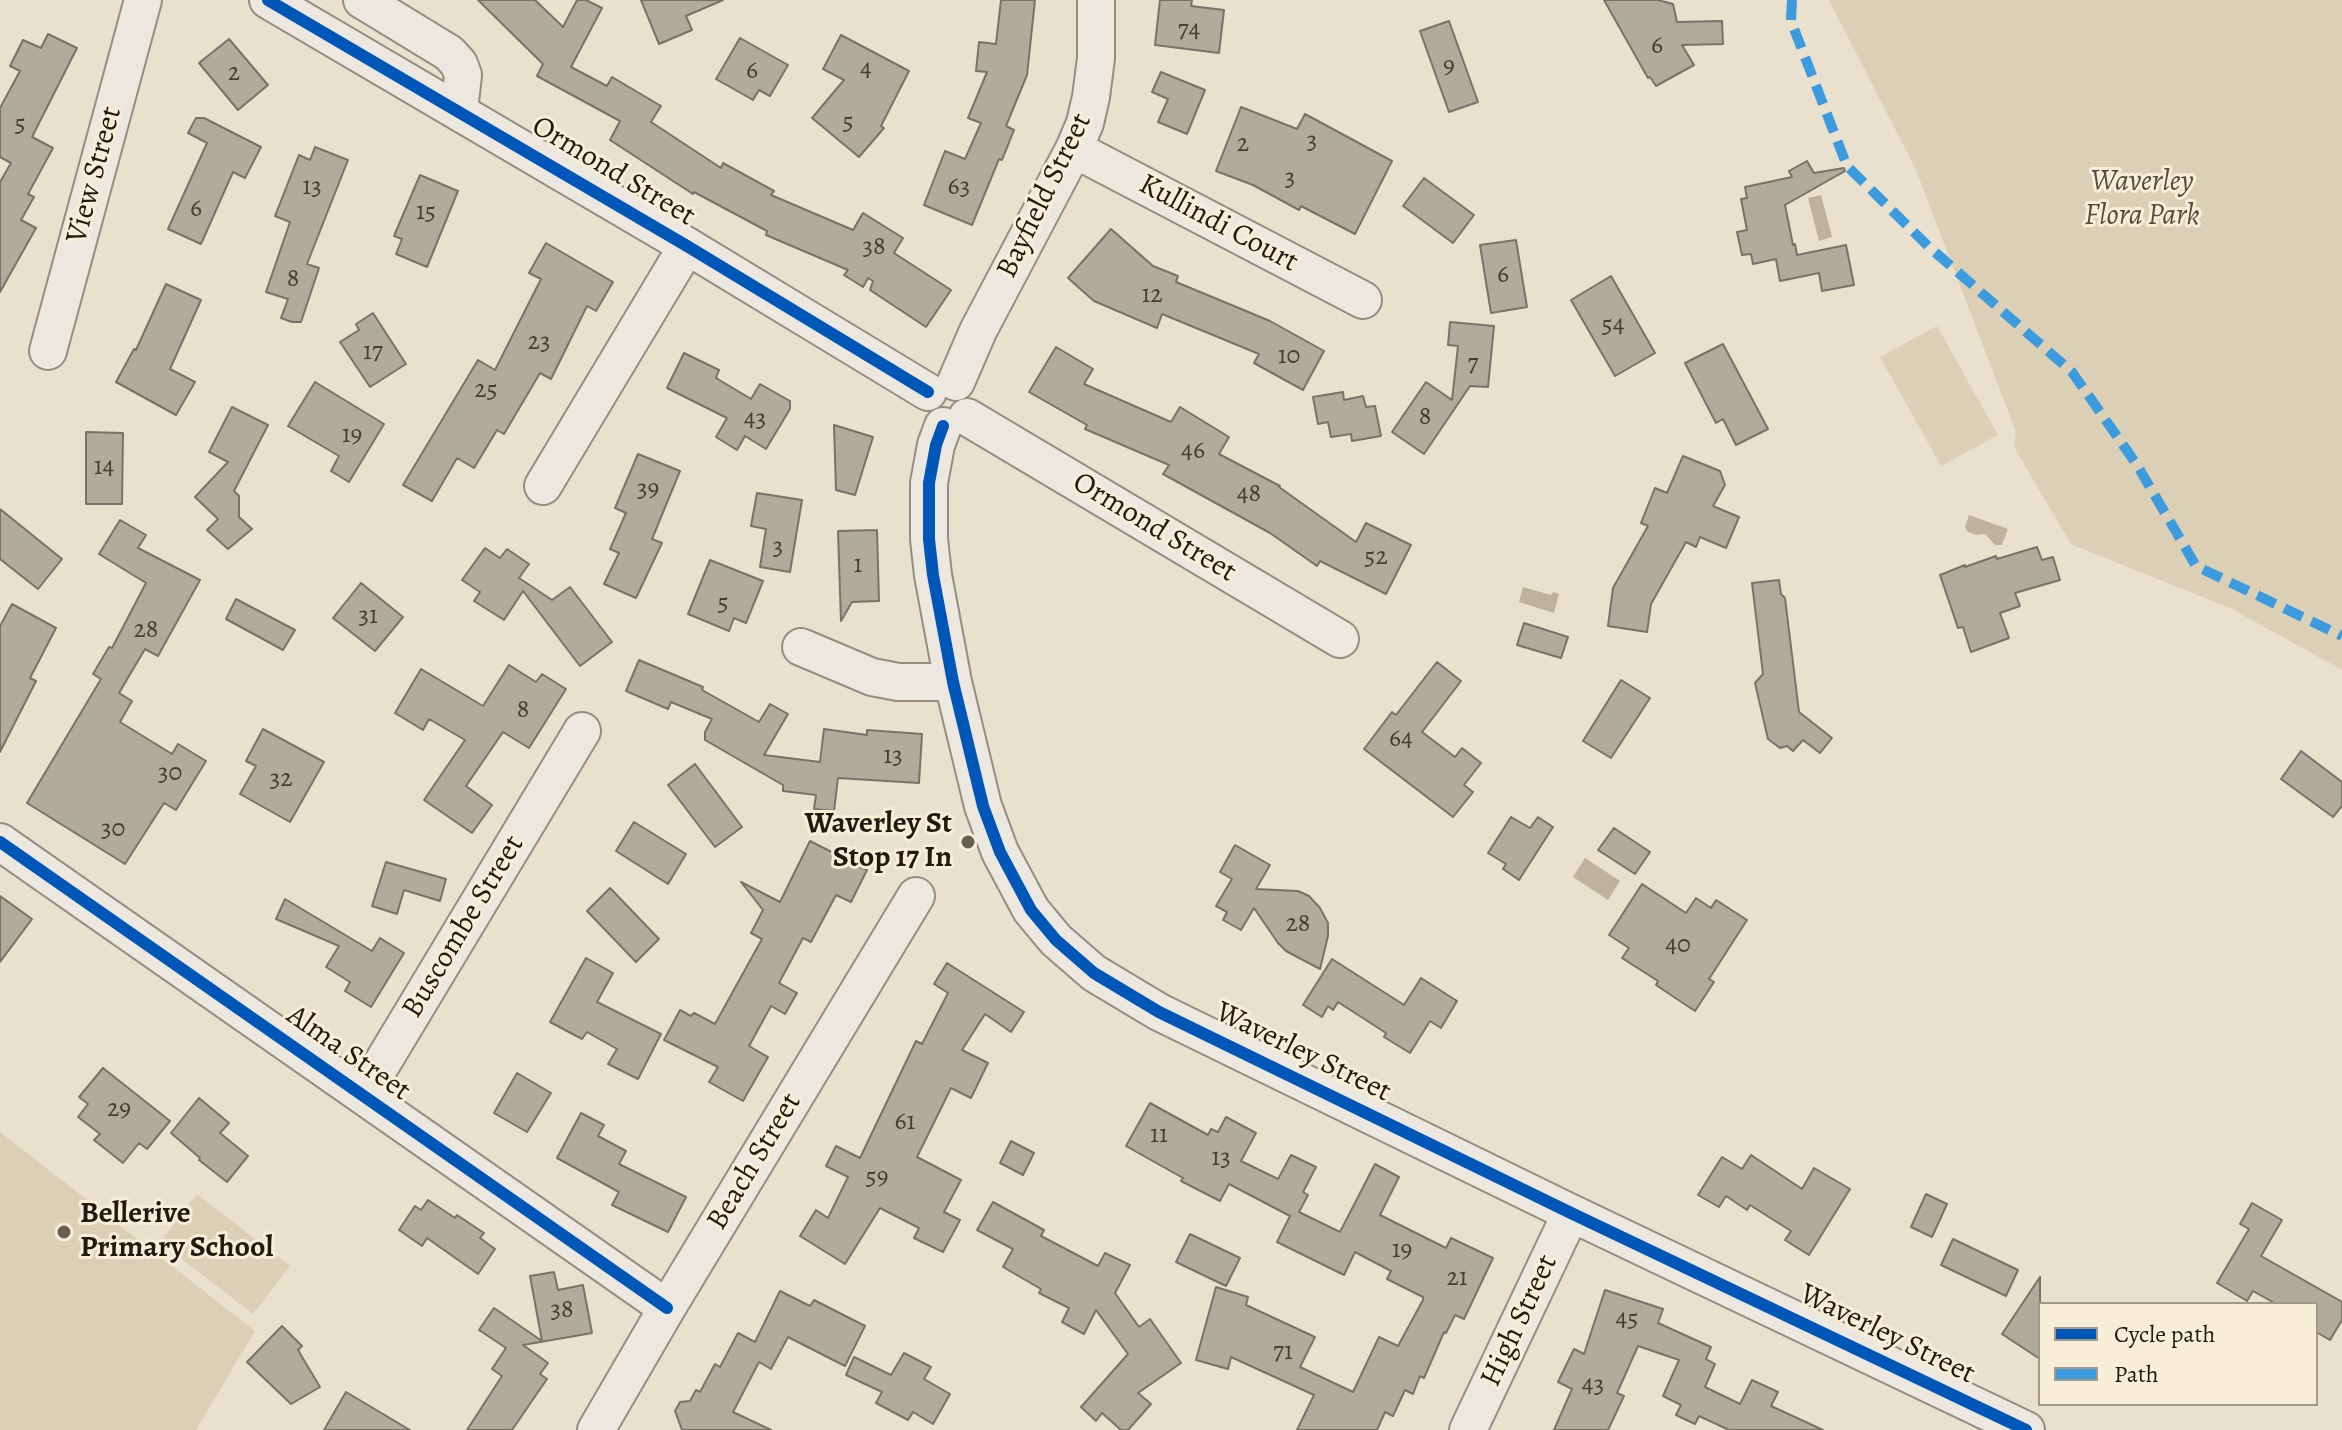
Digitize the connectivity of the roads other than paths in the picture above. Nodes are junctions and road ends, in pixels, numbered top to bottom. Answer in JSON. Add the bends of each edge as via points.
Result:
{"nodes":[{"id":1,"x":143,"y":0,"type":"edge"},
{"id":2,"x":268,"y":0,"type":"edge"},
{"id":3,"x":362,"y":0,"type":"edge"},
{"id":4,"x":1096,"y":0,"type":"edge"},
{"id":5,"x":459,"y":111,"type":"junction"},
{"id":6,"x":1074,"y":149,"type":"junction"},
{"id":7,"x":687,"y":246,"type":"junction"},
{"id":8,"x":1363,"y":300,"type":"dead end"},
{"id":9,"x":48,"y":351,"type":"dead end"},
{"id":10,"x":942,"y":387,"type":"junction"},
{"id":11,"x":955,"y":422,"type":"junction"},
{"id":12,"x":543,"y":486,"type":"dead end"},
{"id":13,"x":1340,"y":639,"type":"dead end"},
{"id":14,"x":801,"y":647,"type":"dead end"},
{"id":15,"x":953,"y":682,"type":"junction"},
{"id":16,"x":580,"y":755,"type":"dead end"},
{"id":17,"x":0,"y":842,"type":"edge"},
{"id":18,"x":916,"y":896,"type":"dead end"},
{"id":19,"x":363,"y":1095,"type":"junction"},
{"id":20,"x":1571,"y":1213,"type":"junction"},
{"id":21,"x":667,"y":1308,"type":"junction"},
{"id":22,"x":596,"y":1430,"type":"edge"},
{"id":23,"x":1468,"y":1430,"type":"edge"},
{"id":24,"x":2026,"y":1430,"type":"edge"}],
"edges":[{"from":1,"to":9,"type":"street","name":"View Street"},
{"from":2,"to":5,"type":"street","name":"Ormond Street"},
{"from":3,"to":5,"type":"street","via":[[459,64]]},
{"from":4,"to":6,"type":"street","name":"Bayfield Street","via":[[1091,97]]},
{"from":5,"to":7,"type":"street","name":"Ormond Street"},
{"from":6,"to":8,"type":"street","name":"Kullindi Court"},
{"from":6,"to":10,"type":"street","name":"Bayfield Street","via":[[978,331]]},
{"from":7,"to":10,"type":"street","name":"Ormond Street"},
{"from":7,"to":12,"type":"street","name":"Ormond Street"},
{"from":10,"to":11,"type":"street","via":[[925,406],[927,412],[931,419]]},
{"from":11,"to":13,"type":"street","name":"Ormond Street"},
{"from":11,"to":15,"type":"street","name":"Waverley Street","via":[[936,445],[929,483],[933,575]]},
{"from":14,"to":15,"type":"street","via":[[872,677]]},
{"from":15,"to":20,"type":"street","name":"Waverley Street","via":[[983,806],[1000,852],[1031,910],[1094,973],[1159,1012]]},
{"from":16,"to":19,"type":"street","name":"Buscombe Street"},
{"from":17,"to":19,"type":"street","name":"Alma Street"},
{"from":18,"to":21,"type":"street","name":"Beach Street"},
{"from":19,"to":21,"type":"street","name":"Alma Street"},
{"from":20,"to":23,"type":"street","name":"High Street"},
{"from":20,"to":24,"type":"street","name":"Waverley Street"},
{"from":21,"to":22,"type":"street","name":"Beach Street"}]}
